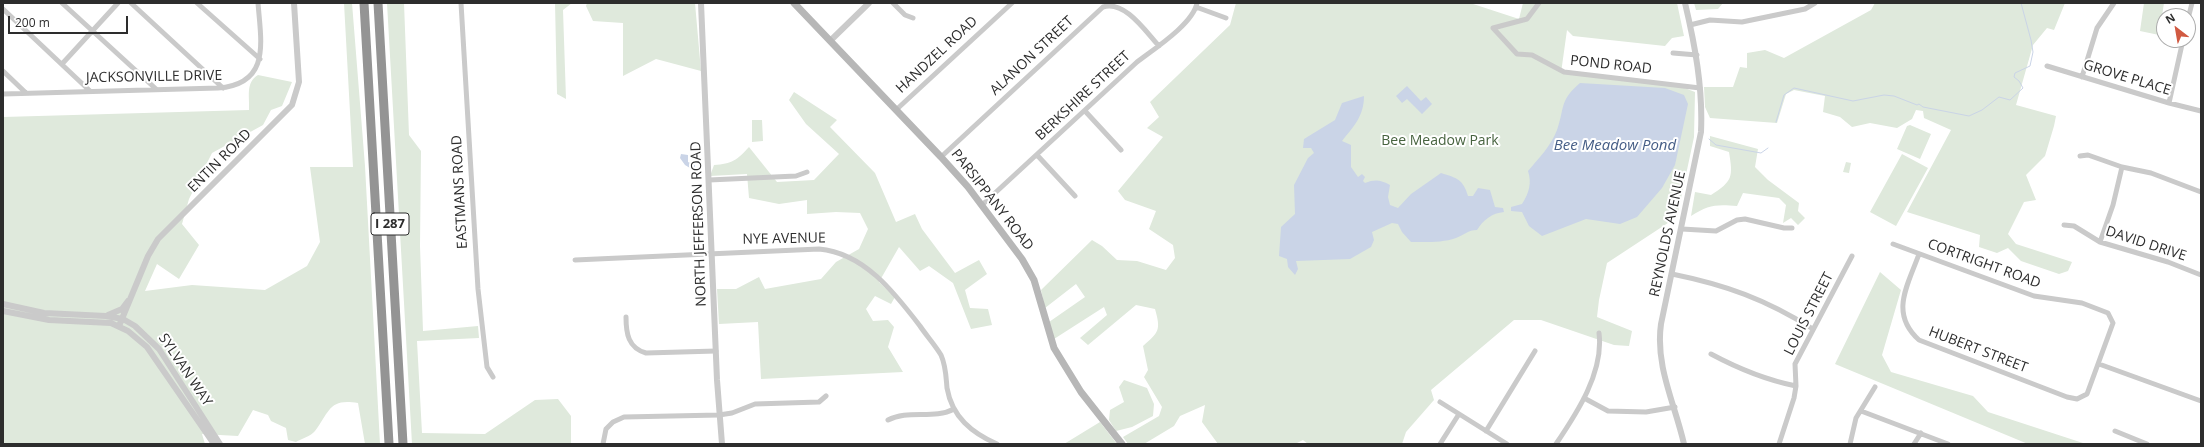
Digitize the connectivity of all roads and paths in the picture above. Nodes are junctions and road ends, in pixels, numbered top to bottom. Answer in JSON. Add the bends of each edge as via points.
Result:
{"nodes":[{"id":1,"x":62,"y":3,"type":"edge"},
{"id":2,"x":118,"y":3,"type":"edge"},
{"id":3,"x":131,"y":3,"type":"edge"},
{"id":4,"x":197,"y":3,"type":"edge"},
{"id":5,"x":258,"y":3,"type":"edge"},
{"id":6,"x":294,"y":3,"type":"edge"},
{"id":7,"x":364,"y":3,"type":"edge"},
{"id":8,"x":378,"y":3,"type":"edge"},
{"id":9,"x":461,"y":3,"type":"edge"},
{"id":10,"x":701,"y":3,"type":"edge"},
{"id":11,"x":794,"y":3,"type":"edge"},
{"id":12,"x":869,"y":3,"type":"edge"},
{"id":13,"x":893,"y":3,"type":"edge"},
{"id":14,"x":1012,"y":3,"type":"edge"},
{"id":15,"x":1539,"y":3,"type":"edge"},
{"id":16,"x":1685,"y":3,"type":"edge"},
{"id":17,"x":1815,"y":3,"type":"edge"},
{"id":18,"x":2114,"y":3,"type":"edge"},
{"id":19,"x":1196,"y":5,"type":"edge"},
{"id":20,"x":3,"y":9,"type":"edge"},
{"id":21,"x":913,"y":18,"type":"dead end"},
{"id":22,"x":1226,"y":18,"type":"dead end"},
{"id":23,"x":1690,"y":25,"type":"junction"},
{"id":24,"x":93,"y":31,"type":"junction"},
{"id":25,"x":830,"y":41,"type":"junction"},
{"id":26,"x":1159,"y":46,"type":"junction"},
{"id":27,"x":2181,"y":48,"type":"edge"},
{"id":28,"x":1673,"y":53,"type":"dead end"},
{"id":29,"x":1697,"y":55,"type":"junction"},
{"id":30,"x":260,"y":59,"type":"junction"},
{"id":31,"x":62,"y":64,"type":"junction"},
{"id":32,"x":2048,"y":66,"type":"dead end"},
{"id":33,"x":3,"y":71,"type":"edge"},
{"id":34,"x":2082,"y":77,"type":"junction"},
{"id":35,"x":223,"y":88,"type":"junction"},
{"id":36,"x":1700,"y":88,"type":"junction"},
{"id":37,"x":156,"y":89,"type":"junction"},
{"id":38,"x":90,"y":90,"type":"junction"},
{"id":39,"x":26,"y":93,"type":"junction"},
{"id":40,"x":3,"y":94,"type":"edge"},
{"id":41,"x":2169,"y":103,"type":"junction"},
{"id":42,"x":897,"y":109,"type":"junction"},
{"id":43,"x":1084,"y":111,"type":"junction"},
{"id":44,"x":2201,"y":111,"type":"edge"},
{"id":45,"x":1121,"y":150,"type":"dead end"},
{"id":46,"x":1037,"y":154,"type":"junction"},
{"id":47,"x":2080,"y":156,"type":"dead end"},
{"id":48,"x":941,"y":157,"type":"junction"},
{"id":49,"x":2122,"y":167,"type":"junction"},
{"id":50,"x":807,"y":172,"type":"dead end"},
{"id":51,"x":709,"y":180,"type":"junction"},
{"id":52,"x":2201,"y":192,"type":"edge"},
{"id":53,"x":1075,"y":196,"type":"dead end"},
{"id":54,"x":982,"y":205,"type":"junction"},
{"id":55,"x":2064,"y":225,"type":"dead end"},
{"id":56,"x":1682,"y":228,"type":"junction"},
{"id":57,"x":1792,"y":228,"type":"dead end"},
{"id":58,"x":2100,"y":242,"type":"junction"},
{"id":59,"x":1893,"y":244,"type":"dead end"},
{"id":60,"x":712,"y":253,"type":"junction"},
{"id":61,"x":1919,"y":254,"type":"junction"},
{"id":62,"x":1852,"y":256,"type":"dead end"},
{"id":63,"x":575,"y":260,"type":"dead end"},
{"id":64,"x":1672,"y":274,"type":"junction"},
{"id":65,"x":2201,"y":275,"type":"edge"},
{"id":66,"x":132,"y":295,"type":"junction"},
{"id":67,"x":3,"y":304,"type":"edge"},
{"id":68,"x":3,"y":311,"type":"edge"},
{"id":69,"x":102,"y":315,"type":"junction"},
{"id":70,"x":626,"y":317,"type":"dead end"},
{"id":71,"x":123,"y":319,"type":"junction"},
{"id":72,"x":119,"y":326,"type":"junction"},
{"id":73,"x":1813,"y":329,"type":"junction"},
{"id":74,"x":1599,"y":333,"type":"dead end"},
{"id":75,"x":716,"y":351,"type":"junction"},
{"id":76,"x":1535,"y":351,"type":"dead end"},
{"id":77,"x":1711,"y":354,"type":"dead end"},
{"id":78,"x":2099,"y":364,"type":"junction"},
{"id":79,"x":493,"y":377,"type":"dead end"},
{"id":80,"x":1796,"y":386,"type":"junction"},
{"id":81,"x":1875,"y":387,"type":"dead end"},
{"id":82,"x":826,"y":396,"type":"dead end"},
{"id":83,"x":1584,"y":398,"type":"junction"},
{"id":84,"x":2201,"y":401,"type":"edge"},
{"id":85,"x":1440,"y":402,"type":"dead end"},
{"id":86,"x":194,"y":408,"type":"junction"},
{"id":87,"x":954,"y":408,"type":"junction"},
{"id":88,"x":1675,"y":408,"type":"junction"},
{"id":89,"x":1861,"y":411,"type":"junction"},
{"id":90,"x":1459,"y":414,"type":"junction"},
{"id":91,"x":720,"y":415,"type":"junction"},
{"id":92,"x":888,"y":420,"type":"dead end"},
{"id":93,"x":1486,"y":430,"type":"junction"},
{"id":94,"x":2115,"y":431,"type":"dead end"},
{"id":95,"x":1921,"y":434,"type":"junction"},
{"id":96,"x":214,"y":444,"type":"edge"},
{"id":97,"x":220,"y":444,"type":"edge"},
{"id":98,"x":389,"y":444,"type":"edge"},
{"id":99,"x":403,"y":444,"type":"edge"},
{"id":100,"x":603,"y":444,"type":"edge"},
{"id":101,"x":722,"y":444,"type":"edge"},
{"id":102,"x":997,"y":444,"type":"edge"},
{"id":103,"x":1122,"y":444,"type":"edge"},
{"id":104,"x":1440,"y":444,"type":"edge"},
{"id":105,"x":1507,"y":444,"type":"edge"},
{"id":106,"x":1557,"y":444,"type":"edge"},
{"id":107,"x":1684,"y":444,"type":"edge"},
{"id":108,"x":1779,"y":444,"type":"edge"},
{"id":109,"x":1850,"y":444,"type":"edge"},
{"id":110,"x":1914,"y":444,"type":"edge"},
{"id":111,"x":1948,"y":444,"type":"edge"},
{"id":112,"x":2147,"y":444,"type":"edge"}],
"edges":[{"from":1,"to":24,"type":"street"},
{"from":2,"to":24,"type":"street"},
{"from":3,"to":35,"type":"street"},
{"from":4,"to":30,"type":"street"},
{"from":5,"to":30,"type":"street"},
{"from":6,"to":66,"type":"street","name":"ENTIN ROAD","via":[[299,82],[292,104],[158,238]]},
{"from":7,"to":98,"type":"highway","number":"I 287"},
{"from":8,"to":99,"type":"highway","number":"I 287"},
{"from":9,"to":79,"type":"street","name":"EASTMANS ROAD","via":[[478,288],[487,367]]},
{"from":10,"to":51,"type":"street","name":"NORTH JEFFERSON ROAD"},
{"from":11,"to":25,"type":"main road","name":"PARSIPPANY ROAD"},
{"from":12,"to":25,"type":"street"},
{"from":13,"to":21,"type":"street","via":[[905,15]]},
{"from":14,"to":42,"type":"street","name":"HANDZEL ROAD"},
{"from":15,"to":36,"type":"street","name":"POND ROAD","via":[[1527,19],[1493,28],[1517,54],[1532,55],[1564,72]]},
{"from":16,"to":23,"type":"street","name":"REYNOLDS AVENUE"},
{"from":17,"to":23,"type":"street","via":[[1805,9],[1742,22],[1710,20]]},
{"from":18,"to":34,"type":"street","via":[[2097,28]]},
{"from":19,"to":22,"type":"street"},
{"from":19,"to":26,"type":"street","name":"BERKSHIRE STREET","via":[[1190,17]]},
{"from":20,"to":31,"type":"street"},
{"from":23,"to":29,"type":"street","name":"REYNOLDS AVENUE"},
{"from":24,"to":31,"type":"street"},
{"from":24,"to":37,"type":"street"},
{"from":25,"to":42,"type":"main road","name":"PARSIPPANY ROAD"},
{"from":26,"to":43,"type":"street","name":"BERKSHIRE STREET","via":[[1137,62]]},
{"from":26,"to":48,"type":"street","name":"ALANON STREET","via":[[1122,7],[1103,7]]},
{"from":27,"to":41,"type":"street"},
{"from":28,"to":29,"type":"street"},
{"from":29,"to":36,"type":"street","name":"REYNOLDS AVENUE"},
{"from":30,"to":35,"type":"street","name":"JACKSONVILLE DRIVE","via":[[245,80],[236,86]]},
{"from":31,"to":38,"type":"street"},
{"from":32,"to":34,"type":"street","name":"GROVE PLACE"},
{"from":33,"to":39,"type":"street"},
{"from":34,"to":41,"type":"street","name":"GROVE PLACE"},
{"from":35,"to":37,"type":"street","name":"JACKSONVILLE DRIVE"},
{"from":36,"to":56,"type":"street","name":"REYNOLDS AVENUE","via":[[1701,132]]},
{"from":37,"to":38,"type":"street","name":"JACKSONVILLE DRIVE"},
{"from":38,"to":39,"type":"street","name":"JACKSONVILLE DRIVE"},
{"from":39,"to":40,"type":"street","name":"JACKSONVILLE DRIVE"},
{"from":41,"to":44,"type":"street","name":"GROVE PLACE"},
{"from":42,"to":48,"type":"main road","name":"PARSIPPANY ROAD"},
{"from":43,"to":45,"type":"street"},
{"from":43,"to":46,"type":"street","name":"BERKSHIRE STREET"},
{"from":46,"to":53,"type":"street"},
{"from":46,"to":54,"type":"street","name":"BERKSHIRE STREET"},
{"from":47,"to":49,"type":"street","via":[[2088,155]]},
{"from":48,"to":54,"type":"main road","name":"PARSIPPANY ROAD"},
{"from":49,"to":52,"type":"street","via":[[2151,173]]},
{"from":49,"to":58,"type":"street","via":[[2114,205]]},
{"from":50,"to":51,"type":"street","via":[[796,176]]},
{"from":51,"to":60,"type":"street","name":"NORTH JEFFERSON ROAD"},
{"from":54,"to":103,"type":"main road","name":"PARSIPPANY ROAD","via":[[1034,278],[1055,350],[1081,392]]},
{"from":55,"to":58,"type":"street","name":"DAVID DRIVE","via":[[2074,226]]},
{"from":56,"to":57,"type":"street","via":[[1716,231],[1737,220],[1745,219]]},
{"from":56,"to":64,"type":"street","name":"REYNOLDS AVENUE"},
{"from":58,"to":65,"type":"street","name":"DAVID DRIVE","via":[[2168,262]]},
{"from":59,"to":61,"type":"street","name":"CORTRIGHT ROAD"},
{"from":60,"to":63,"type":"street","name":"NYE AVENUE"},
{"from":60,"to":75,"type":"street","name":"NORTH JEFFERSON ROAD"},
{"from":60,"to":87,"type":"street","name":"NYE AVENUE","via":[[819,249],[838,252],[875,274],[892,291],[941,355],[949,397]]},
{"from":61,"to":78,"type":"street","name":"CORTRIGHT ROAD","via":[[2034,296],[2074,301],[2106,311],[2112,323]]},
{"from":61,"to":78,"type":"street","name":"HUBERT STREET","via":[[1906,288],[1902,309],[1906,325],[1919,340],[2072,398],[2080,398],[2087,394]]},
{"from":62,"to":73,"type":"street","name":"LOUIS STREET"},
{"from":64,"to":73,"type":"street","via":[[1741,292],[1763,301]]},
{"from":64,"to":88,"type":"street","name":"REYNOLDS AVENUE","via":[[1661,324],[1660,346],[1662,368]]},
{"from":66,"to":69,"type":"street","via":[[122,309]]},
{"from":66,"to":71,"type":"street","name":"ENTIN ROAD"},
{"from":67,"to":69,"type":"street","name":"SYLVAN WAY","via":[[44,313]]},
{"from":68,"to":72,"type":"street","name":"SYLVAN WAY","via":[[36,319],[97,321]]},
{"from":69,"to":71,"type":"street","name":"SYLVAN WAY"},
{"from":70,"to":75,"type":"street","via":[[627,338],[639,351]]},
{"from":71,"to":72,"type":"street","name":"ENTIN ROAD"},
{"from":71,"to":86,"type":"street","name":"SYLVAN WAY","via":[[140,329],[156,344]]},
{"from":72,"to":86,"type":"street","name":"SYLVAN WAY","via":[[136,336],[147,347]]},
{"from":73,"to":80,"type":"street","name":"LOUIS STREET","via":[[1795,364]]},
{"from":74,"to":83,"type":"street","via":[[1601,344],[1595,371]]},
{"from":75,"to":91,"type":"street","name":"NORTH JEFFERSON ROAD"},
{"from":76,"to":93,"type":"street"},
{"from":77,"to":80,"type":"street","via":[[1748,372]]},
{"from":78,"to":84,"type":"street"},
{"from":80,"to":108,"type":"street","name":"LOUIS STREET"},
{"from":81,"to":89,"type":"street"},
{"from":82,"to":91,"type":"street","via":[[819,402],[756,404],[732,414]]},
{"from":83,"to":88,"type":"street","via":[[1608,411],[1646,412]]},
{"from":83,"to":106,"type":"street"},
{"from":85,"to":90,"type":"street"},
{"from":86,"to":96,"type":"street","name":"SYLVAN WAY"},
{"from":86,"to":97,"type":"street","name":"SYLVAN WAY"},
{"from":87,"to":92,"type":"street","via":[[944,414],[899,416]]},
{"from":87,"to":102,"type":"street","name":"NYE AVENUE","via":[[970,429]]},
{"from":88,"to":107,"type":"street","name":"REYNOLDS AVENUE"},
{"from":89,"to":95,"type":"street"},
{"from":89,"to":109,"type":"street","via":[[1853,425]]},
{"from":90,"to":93,"type":"street"},
{"from":90,"to":104,"type":"street"},
{"from":91,"to":100,"type":"street","via":[[620,418],[606,429]]},
{"from":91,"to":101,"type":"street","name":"NORTH JEFFERSON ROAD"},
{"from":93,"to":105,"type":"street"},
{"from":94,"to":112,"type":"street"},
{"from":95,"to":110,"type":"street"},
{"from":95,"to":111,"type":"street"}]}
